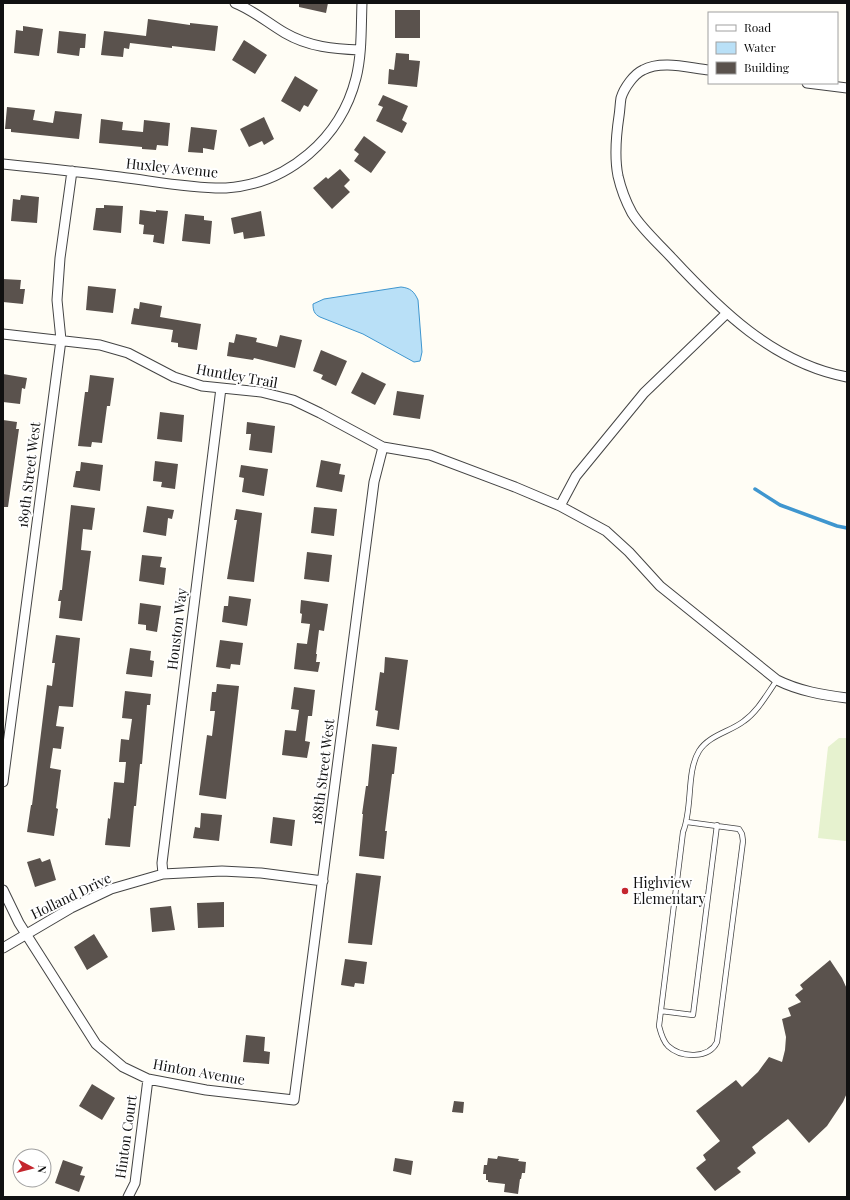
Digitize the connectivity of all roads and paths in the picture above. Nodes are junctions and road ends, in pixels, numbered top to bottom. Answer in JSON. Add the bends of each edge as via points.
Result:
{"nodes":[{"id":1,"x":234,"y":3,"type":"edge"},
{"id":2,"x":362,"y":3,"type":"edge"},
{"id":3,"x":360,"y":50,"type":"junction"},
{"id":4,"x":708,"y":70,"type":"edge"},
{"id":5,"x":815,"y":84,"type":"edge"},
{"id":6,"x":847,"y":88,"type":"edge"},
{"id":7,"x":3,"y":164,"type":"edge"},
{"id":8,"x":72,"y":171,"type":"junction"},
{"id":9,"x":727,"y":313,"type":"junction"},
{"id":10,"x":3,"y":334,"type":"edge"},
{"id":11,"x":61,"y":340,"type":"junction"},
{"id":12,"x":847,"y":377,"type":"edge"},
{"id":13,"x":221,"y":388,"type":"junction"},
{"id":14,"x":383,"y":447,"type":"junction"},
{"id":15,"x":560,"y":506,"type":"junction"},
{"id":16,"x":777,"y":680,"type":"junction"},
{"id":17,"x":847,"y":698,"type":"edge"},
{"id":18,"x":3,"y":782,"type":"edge"},
{"id":19,"x":687,"y":822,"type":"junction"},
{"id":20,"x":717,"y":826,"type":"junction"},
{"id":21,"x":163,"y":874,"type":"junction"},
{"id":22,"x":323,"y":881,"type":"junction"},
{"id":23,"x":3,"y":890,"type":"edge"},
{"id":24,"x":26,"y":934,"type":"junction"},
{"id":25,"x":3,"y":948,"type":"edge"},
{"id":26,"x":661,"y":1011,"type":"junction"},
{"id":27,"x":148,"y":1079,"type":"junction"},
{"id":28,"x":294,"y":1100,"type":"joint"},
{"id":29,"x":128,"y":1197,"type":"edge"}],
"edges":[{"from":1,"to":3,"type":"street","via":[[305,42],[328,48]]},
{"from":2,"to":3,"type":"street","name":"Huxley Avenue"},
{"from":3,"to":8,"type":"street","name":"Huxley Avenue","via":[[353,91],[335,125],[309,154],[288,169],[270,177],[239,186],[213,188]]},
{"from":4,"to":9,"type":"street","via":[[667,65],[643,70],[635,76],[621,98],[616,159],[618,177],[633,214],[695,283]]},
{"from":5,"to":6,"type":"street"},
{"from":7,"to":8,"type":"street","name":"Huxley Avenue"},
{"from":8,"to":11,"type":"street","name":"189th Street West","via":[[57,300]]},
{"from":9,"to":12,"type":"street","via":[[759,340],[782,353],[807,366]]},
{"from":9,"to":15,"type":"street","via":[[644,394],[576,476]]},
{"from":10,"to":11,"type":"street","name":"Huntley Trail"},
{"from":11,"to":13,"type":"street","name":"Huntley Trail","via":[[100,345],[128,353],[174,377],[202,386]]},
{"from":11,"to":18,"type":"street","name":"189th Street West"},
{"from":13,"to":14,"type":"street","name":"Huntley Trail","via":[[261,392],[293,400]]},
{"from":13,"to":21,"type":"street","name":"Houston Way","via":[[162,863]]},
{"from":14,"to":15,"type":"street","name":"Huntley Trail","via":[[430,455]]},
{"from":14,"to":22,"type":"street","name":"188th Street West","via":[[374,482]]},
{"from":15,"to":16,"type":"street","name":"Huntley Trail","via":[[606,531],[660,586]]},
{"from":16,"to":17,"type":"street","name":"Huntley Trail","via":[[817,694]]},
{"from":16,"to":19,"type":"lane","via":[[750,716],[705,744],[698,752],[694,762]]},
{"from":19,"to":20,"type":"lane"},
{"from":19,"to":26,"type":"lane","via":[[683,832]]},
{"from":20,"to":26,"type":"lane","via":[[693,1015]]},
{"from":20,"to":26,"type":"lane","via":[[739,829],[743,841],[719,1034],[715,1047],[699,1054],[672,1049],[663,1040],[660,1026]]},
{"from":21,"to":22,"type":"street","name":"Holland Drive","via":[[222,871]]},
{"from":21,"to":24,"type":"street","name":"Holland Drive","via":[[111,889]]},
{"from":22,"to":28,"type":"street","name":"188th Street West"},
{"from":23,"to":24,"type":"street"},
{"from":24,"to":25,"type":"street","name":"Holland Drive"},
{"from":24,"to":27,"type":"street","name":"Hinton Avenue","via":[[96,1044],[123,1067]]},
{"from":27,"to":28,"type":"street","name":"Hinton Avenue","via":[[206,1090]]},
{"from":27,"to":29,"type":"street","name":"Hinton Court","via":[[135,1184]]}]}
